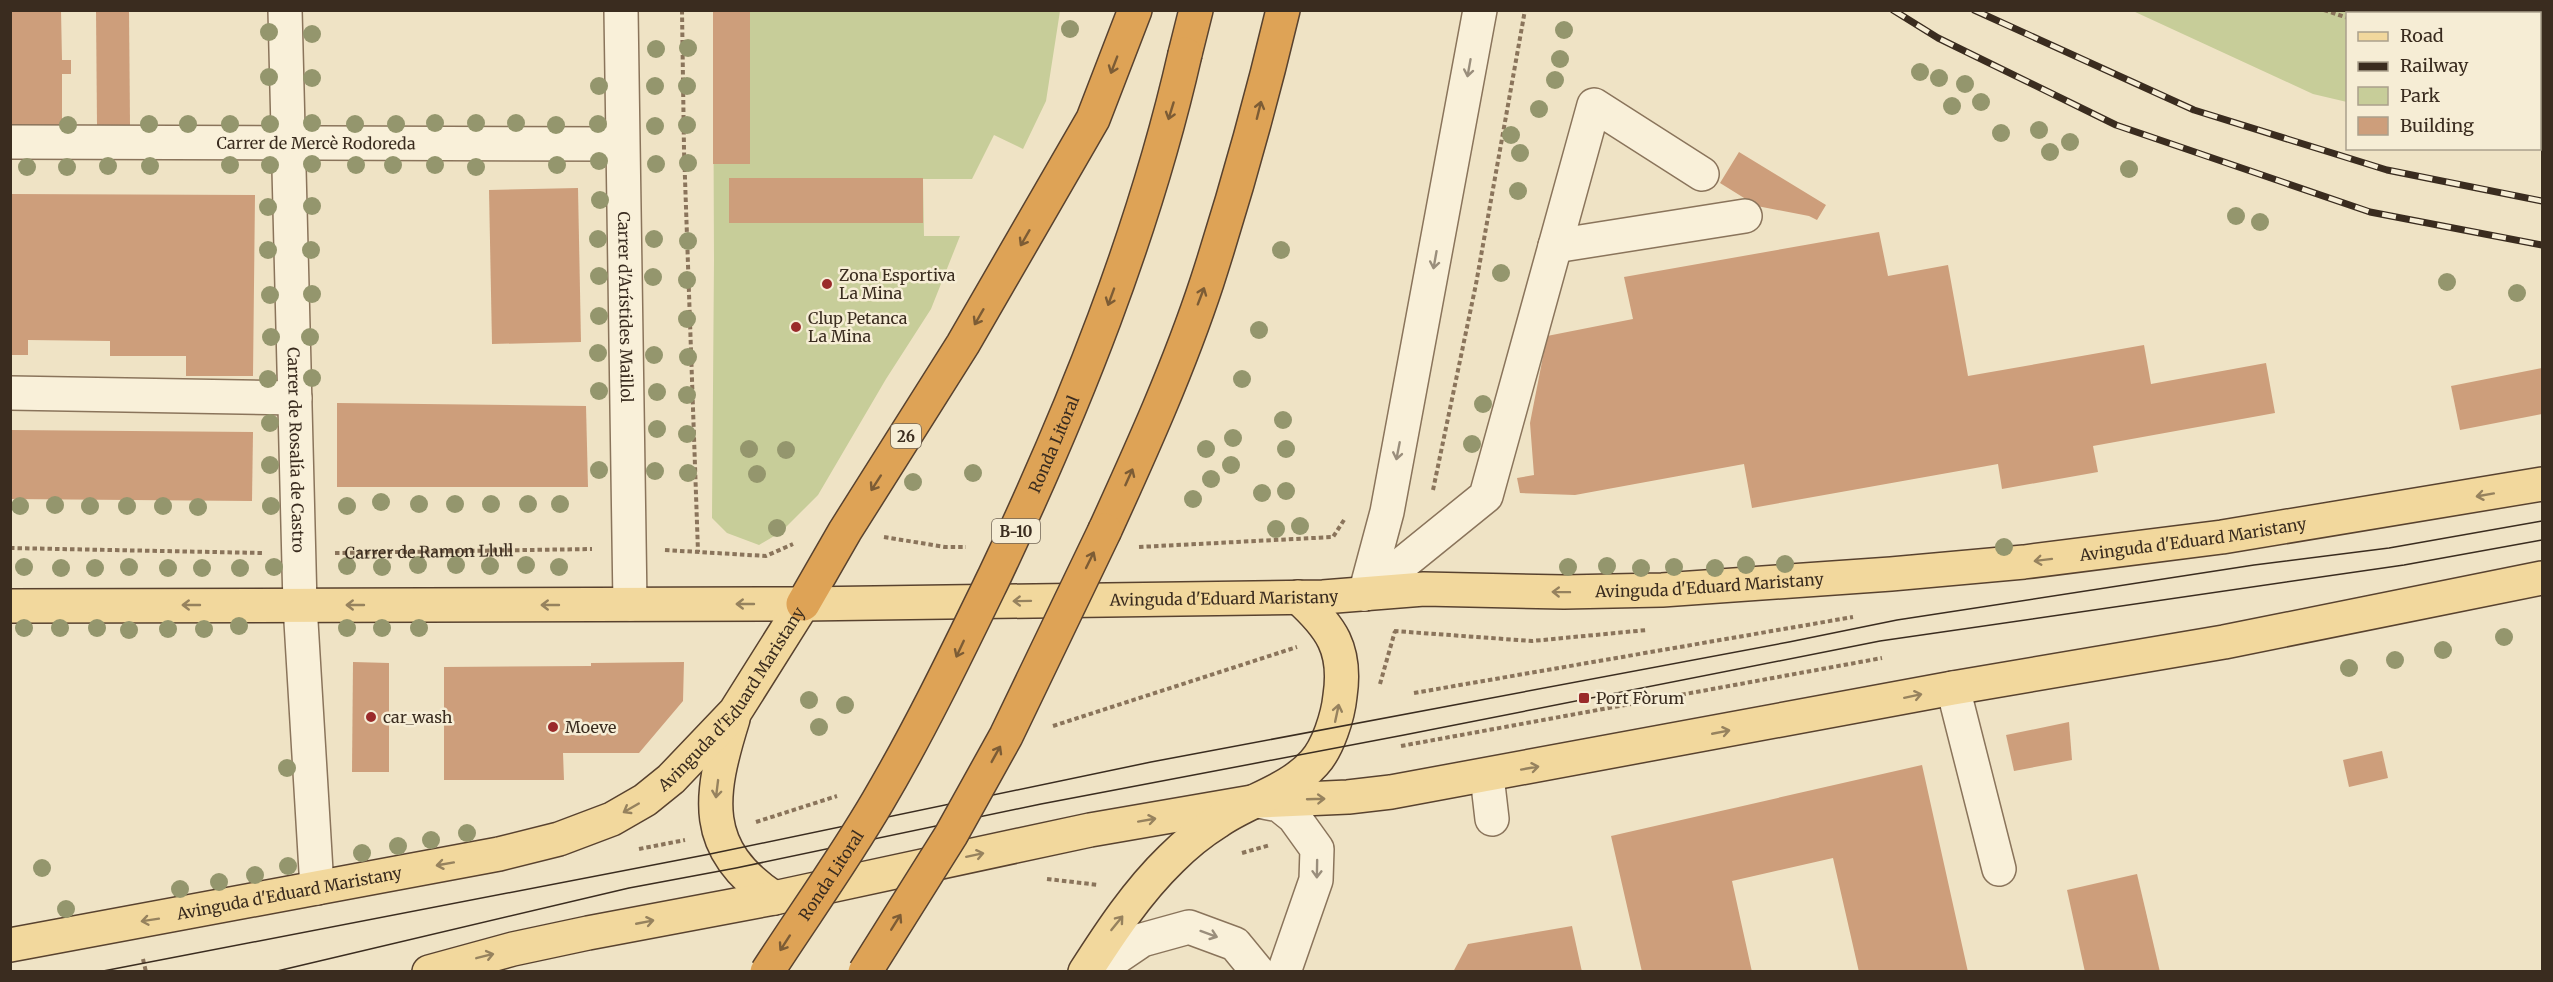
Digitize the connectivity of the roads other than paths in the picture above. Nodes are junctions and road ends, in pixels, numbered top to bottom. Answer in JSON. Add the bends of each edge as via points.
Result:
{"nodes":[{"id":1,"x":285,"y":10,"type":"edge"},
{"id":2,"x":621,"y":10,"type":"edge"},
{"id":3,"x":1135,"y":10,"type":"edge"},
{"id":4,"x":1196,"y":10,"type":"edge"},
{"id":5,"x":1283,"y":10,"type":"edge"},
{"id":6,"x":1480,"y":10,"type":"edge"},
{"id":7,"x":10,"y":142,"type":"edge"},
{"id":8,"x":289,"y":143,"type":"junction"},
{"id":9,"x":622,"y":144,"type":"junction"},
{"id":10,"x":1702,"y":174,"type":"dead end"},
{"id":11,"x":1745,"y":216,"type":"dead end"},
{"id":12,"x":1555,"y":246,"type":"junction"},
{"id":13,"x":10,"y":393,"type":"edge"},
{"id":14,"x":295,"y":398,"type":"junction"},
{"id":15,"x":2542,"y":484,"type":"edge"},
{"id":16,"x":2542,"y":578,"type":"edge"},
{"id":17,"x":1365,"y":594,"type":"junction"},
{"id":18,"x":1298,"y":597,"type":"junction"},
{"id":19,"x":630,"y":604,"type":"junction"},
{"id":20,"x":803,"y":604,"type":"junction"},
{"id":21,"x":300,"y":605,"type":"junction"},
{"id":22,"x":10,"y":606,"type":"edge"},
{"id":23,"x":1953,"y":688,"type":"junction"},
{"id":24,"x":735,"y":712,"type":"junction"},
{"id":25,"x":1487,"y":776,"type":"junction"},
{"id":26,"x":1258,"y":801,"type":"junction"},
{"id":27,"x":1492,"y":819,"type":"dead end"},
{"id":28,"x":1999,"y":869,"type":"dead end"},
{"id":29,"x":317,"y":888,"type":"junction"},
{"id":30,"x":774,"y":898,"type":"junction"},
{"id":31,"x":10,"y":945,"type":"edge"},
{"id":32,"x":429,"y":972,"type":"edge"},
{"id":33,"x":767,"y":972,"type":"edge"},
{"id":34,"x":865,"y":972,"type":"edge"},
{"id":35,"x":1085,"y":972,"type":"edge"},
{"id":36,"x":1095,"y":972,"type":"edge"},
{"id":37,"x":1258,"y":972,"type":"edge"},
{"id":38,"x":1284,"y":972,"type":"edge"}],
"edges":[{"from":1,"to":8,"type":"street","name":"Carrer de Rosalía de Castro"},
{"from":2,"to":9,"type":"street","name":"Carrer d'Arístides Maillol"},
{"from":3,"to":20,"type":"highway","number":"26","one_way":true,"via":[[1092,119],[963,344],[844,531]]},
{"from":4,"to":33,"type":"highway","name":"Ronda Litoral","number":"B-10","one_way":true,"bridge":true,"via":[[1174,103],[1129,250],[1059,434],[943,683],[878,802]]},
{"from":34,"to":5,"type":"highway","one_way":true,"bridge":true,"via":[[951,835],[1006,736],[1150,431],[1206,284],[1254,128]]},
{"from":6,"to":17,"type":"street","one_way":true,"via":[[1391,489]]},
{"from":7,"to":8,"type":"street","name":"Carrer de Mercè Rodoreda"},
{"from":8,"to":9,"type":"street","name":"Carrer de Mercè Rodoreda"},
{"from":8,"to":14,"type":"street","name":"Carrer de Rosalía de Castro"},
{"from":9,"to":19,"type":"street","name":"Carrer d'Arístides Maillol"},
{"from":10,"to":12,"type":"street","via":[[1594,105]]},
{"from":11,"to":12,"type":"street"},
{"from":12,"to":17,"type":"street","via":[[1486,496]]},
{"from":13,"to":14,"type":"street"},
{"from":14,"to":21,"type":"street","name":"Carrer de Rosalía de Castro"},
{"from":15,"to":17,"type":"main road","name":"Avinguda d'Eduard Maristany","one_way":true,"via":[[2222,537],[2024,562],[1662,590],[1424,589]]},
{"from":16,"to":23,"type":"main road","via":[[2224,642]]},
{"from":17,"to":18,"type":"main road","name":"Avinguda d'Eduard Maristany"},
{"from":18,"to":20,"type":"main road","name":"Avinguda d'Eduard Maristany","one_way":true},
{"from":26,"to":18,"type":"main road","one_way":true,"via":[[1316,762],[1337,719],[1342,658],[1323,620]]},
{"from":20,"to":19,"type":"main road","one_way":true},
{"from":19,"to":21,"type":"main road","one_way":true},
{"from":20,"to":24,"type":"main road","name":"Avinguda d'Eduard Maristany"},
{"from":21,"to":22,"type":"main road","one_way":true},
{"from":21,"to":29,"type":"street","name":"Carrer de Rosalía de Castro"},
{"from":25,"to":23,"type":"main road","one_way":true},
{"from":23,"to":28,"type":"street"},
{"from":24,"to":29,"type":"main road","name":"Avinguda d'Eduard Maristany","one_way":true,"via":[[671,779],[612,819],[559,839],[499,854]]},
{"from":24,"to":30,"type":"main road","one_way":true,"via":[[720,758],[714,813],[718,834],[736,868]]},
{"from":26,"to":25,"type":"main road","one_way":true,"via":[[1348,797]]},
{"from":25,"to":27,"type":"street"},
{"from":30,"to":26,"type":"main road","one_way":true,"via":[[1090,830]]},
{"from":35,"to":26,"type":"main road","one_way":true,"via":[[1109,933],[1171,859],[1218,821]]},
{"from":26,"to":38,"type":"street","one_way":true,"via":[[1279,805],[1294,817],[1317,849],[1316,880]]},
{"from":29,"to":31,"type":"main road","name":"Avinguda d'Eduard Maristany","one_way":true},
{"from":32,"to":30,"type":"main road","one_way":true,"via":[[577,935]]},
{"from":36,"to":37,"type":"street","one_way":true,"via":[[1142,940],[1189,927],[1235,944]]}]}
